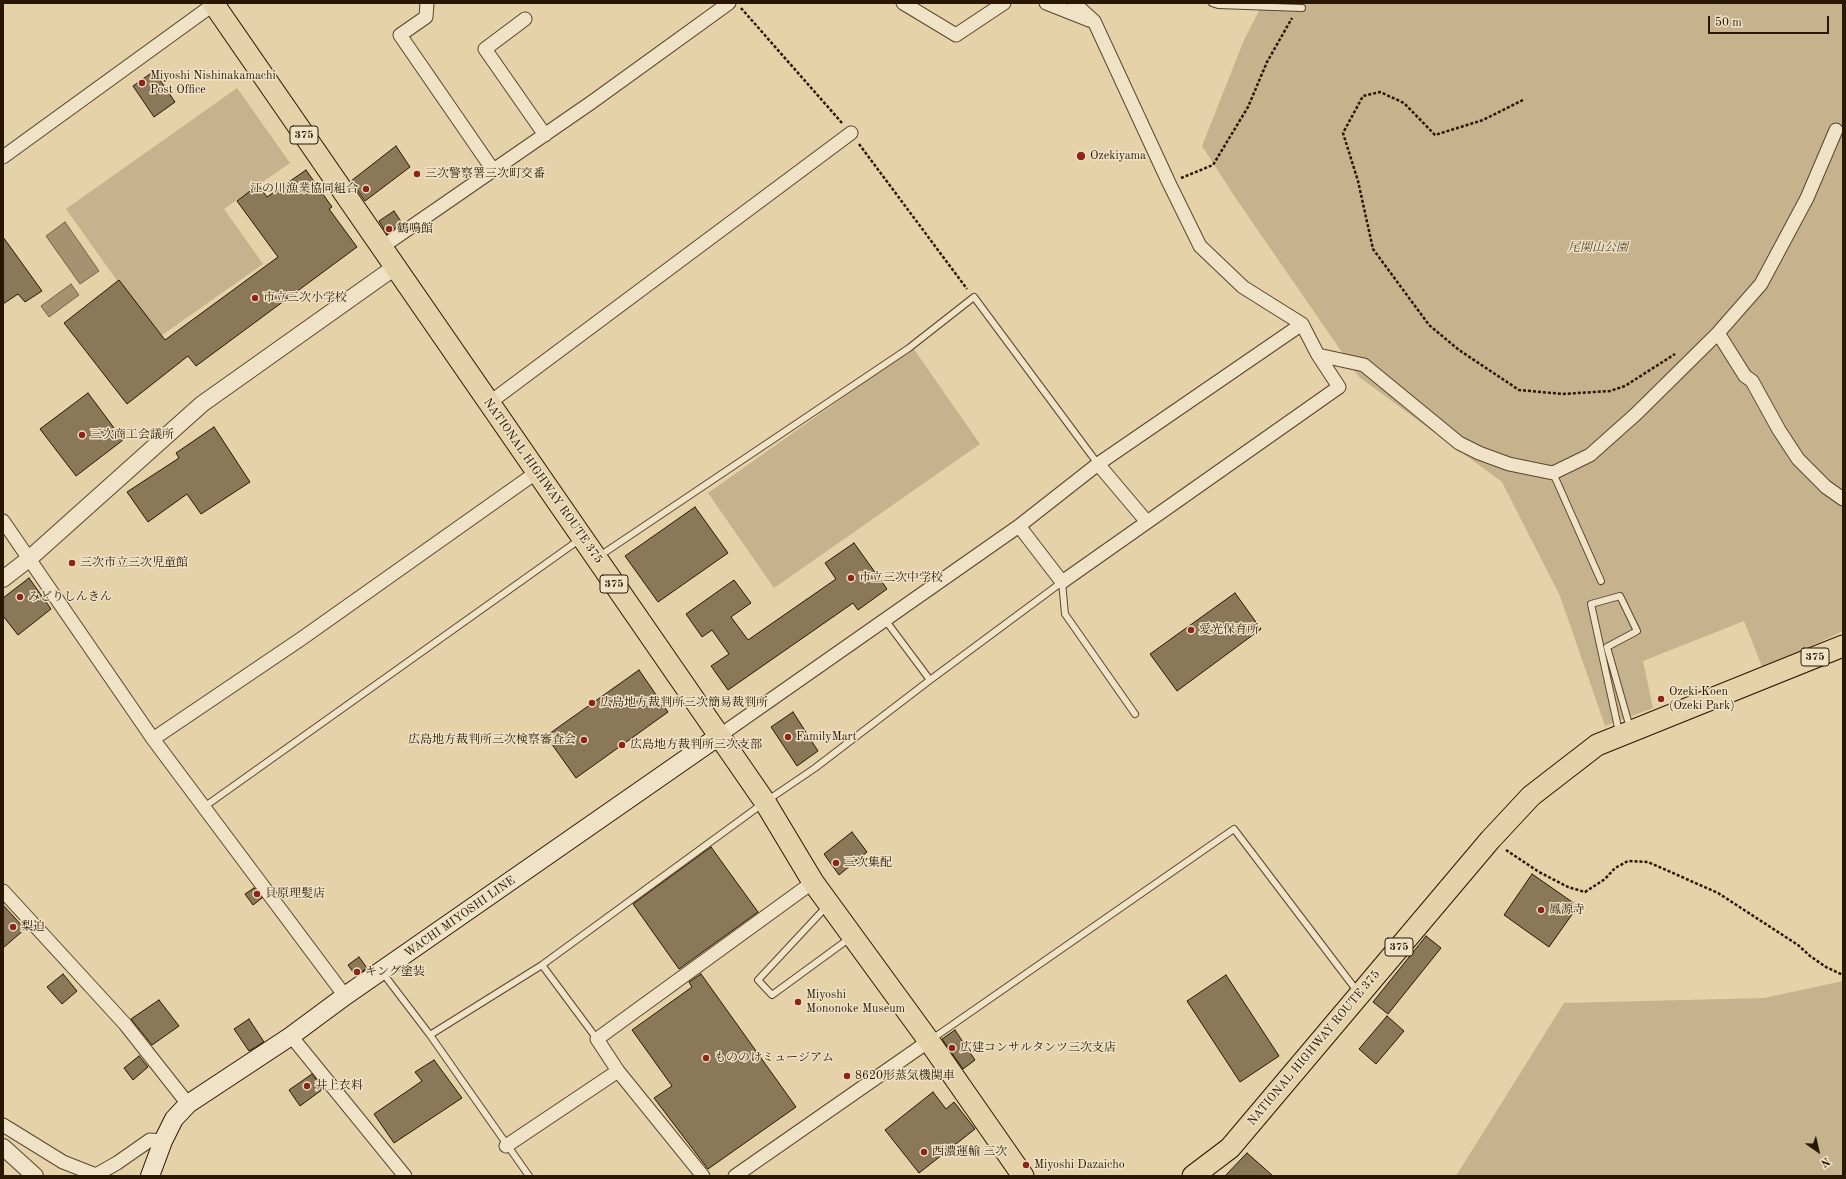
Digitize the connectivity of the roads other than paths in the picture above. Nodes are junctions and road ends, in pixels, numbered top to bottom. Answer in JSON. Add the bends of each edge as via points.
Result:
{"nodes":[{"id":1,"x":426,"y":3,"type":"edge"},
{"id":2,"x":729,"y":3,"type":"edge"},
{"id":3,"x":903,"y":3,"type":"edge"},
{"id":4,"x":1004,"y":3,"type":"edge"},
{"id":5,"x":1046,"y":3,"type":"edge"},
{"id":6,"x":1074,"y":3,"type":"edge"},
{"id":7,"x":1212,"y":3,"type":"edge"},
{"id":8,"x":215,"y":4,"type":"edge"},
{"id":9,"x":1302,"y":8,"type":"dead end"},
{"id":10,"x":525,"y":19,"type":"dead end"},
{"id":11,"x":1094,"y":21,"type":"junction"},
{"id":12,"x":1836,"y":130,"type":"dead end"},
{"id":13,"x":852,"y":133,"type":"road end"},
{"id":14,"x":545,"y":135,"type":"junction"},
{"id":15,"x":3,"y":157,"type":"edge"},
{"id":16,"x":493,"y":170,"type":"junction"},
{"id":17,"x":382,"y":247,"type":"junction"},
{"id":18,"x":395,"y":267,"type":"junction"},
{"id":19,"x":1302,"y":324,"type":"junction"},
{"id":20,"x":1718,"y":333,"type":"junction"},
{"id":21,"x":1318,"y":355,"type":"junction"},
{"id":22,"x":489,"y":403,"type":"junction"},
{"id":23,"x":1098,"y":464,"type":"junction"},
{"id":24,"x":537,"y":472,"type":"junction"},
{"id":25,"x":1553,"y":473,"type":"junction"},
{"id":26,"x":1843,"y":500,"type":"edge"},
{"id":27,"x":3,"y":520,"type":"edge"},
{"id":28,"x":1147,"y":522,"type":"junction"},
{"id":29,"x":1019,"y":526,"type":"junction"},
{"id":30,"x":582,"y":538,"type":"junction"},
{"id":31,"x":30,"y":558,"type":"junction"},
{"id":32,"x":596,"y":558,"type":"junction"},
{"id":33,"x":3,"y":579,"type":"edge"},
{"id":34,"x":1601,"y":581,"type":"dead end"},
{"id":35,"x":1062,"y":582,"type":"junction"},
{"id":36,"x":886,"y":621,"type":"junction"},
{"id":37,"x":1843,"y":646,"type":"edge"},
{"id":38,"x":930,"y":680,"type":"junction"},
{"id":39,"x":1135,"y":714,"type":"dead end"},
{"id":40,"x":1626,"y":734,"type":"junction"},
{"id":41,"x":720,"y":736,"type":"junction"},
{"id":42,"x":153,"y":739,"type":"junction"},
{"id":43,"x":765,"y":802,"type":"junction"},
{"id":44,"x":204,"y":808,"type":"junction"},
{"id":45,"x":813,"y":882,"type":"junction"},
{"id":46,"x":3,"y":891,"type":"edge"},
{"id":47,"x":829,"y":903,"type":"junction"},
{"id":48,"x":853,"y":936,"type":"junction"},
{"id":49,"x":542,"y":965,"type":"junction"},
{"id":50,"x":381,"y":971,"type":"junction"},
{"id":51,"x":1360,"y":994,"type":"junction"},
{"id":52,"x":345,"y":996,"type":"junction"},
{"id":53,"x":430,"y":1035,"type":"junction"},
{"id":54,"x":291,"y":1036,"type":"junction"},
{"id":55,"x":597,"y":1039,"type":"junction"},
{"id":56,"x":930,"y":1041,"type":"junction"},
{"id":57,"x":618,"y":1071,"type":"junction"},
{"id":58,"x":188,"y":1104,"type":"junction"},
{"id":59,"x":3,"y":1125,"type":"edge"},
{"id":60,"x":163,"y":1141,"type":"junction"},
{"id":61,"x":506,"y":1146,"type":"junction"},
{"id":62,"x":3,"y":1148,"type":"edge"},
{"id":63,"x":35,"y":1176,"type":"edge"},
{"id":64,"x":150,"y":1176,"type":"edge"},
{"id":65,"x":405,"y":1176,"type":"edge"},
{"id":66,"x":528,"y":1176,"type":"edge"},
{"id":67,"x":703,"y":1176,"type":"edge"},
{"id":68,"x":735,"y":1176,"type":"edge"},
{"id":69,"x":1023,"y":1176,"type":"edge"},
{"id":70,"x":1194,"y":1176,"type":"edge"}],
"edges":[{"from":1,"to":16,"type":"street","via":[[426,17],[400,35]]},
{"from":2,"to":14,"type":"street"},
{"from":3,"to":4,"type":"street","via":[[956,35]]},
{"from":5,"to":11,"type":"street"},
{"from":6,"to":11,"type":"street"},
{"from":7,"to":9,"type":"lane"},
{"from":8,"to":15,"type":"street"},
{"from":8,"to":17,"type":"highway","name":"NATIONAL HIGHWAY ROUTE 375","number":"375"},
{"from":10,"to":14,"type":"street","via":[[484,48]]},
{"from":11,"to":19,"type":"street","via":[[1200,246],[1243,287]]},
{"from":12,"to":20,"type":"street","via":[[1807,198],[1761,284]]},
{"from":13,"to":22,"type":"street"},
{"from":14,"to":16,"type":"street"},
{"from":16,"to":17,"type":"street"},
{"from":17,"to":18,"type":"highway","name":"NATIONAL HIGHWAY ROUTE 375","number":"375"},
{"from":18,"to":22,"type":"highway","name":"NATIONAL HIGHWAY ROUTE 375","number":"375"},
{"from":18,"to":31,"type":"street","via":[[202,404]]},
{"from":19,"to":21,"type":"street"},
{"from":19,"to":23,"type":"street"},
{"from":20,"to":25,"type":"street","via":[[1636,414],[1590,455]]},
{"from":20,"to":26,"type":"street","via":[[1745,376],[1752,380],[1778,430],[1798,459]]},
{"from":21,"to":25,"type":"street","via":[[1364,365],[1459,442],[1479,453],[1509,464]]},
{"from":21,"to":28,"type":"street","via":[[1339,387]]},
{"from":22,"to":24,"type":"highway","name":"NATIONAL HIGHWAY ROUTE 375","number":"375"},
{"from":23,"to":28,"type":"street"},
{"from":23,"to":29,"type":"street"},
{"from":23,"to":32,"type":"lane","via":[[974,297],[909,348]]},
{"from":24,"to":30,"type":"highway","name":"NATIONAL HIGHWAY ROUTE 375","number":"375"},
{"from":24,"to":42,"type":"street","via":[[301,639]]},
{"from":25,"to":34,"type":"lane"},
{"from":27,"to":31,"type":"street"},
{"from":28,"to":35,"type":"street"},
{"from":29,"to":35,"type":"street"},
{"from":29,"to":36,"type":"street"},
{"from":30,"to":32,"type":"highway","name":"NATIONAL HIGHWAY ROUTE 375","number":"375"},
{"from":30,"to":44,"type":"lane"},
{"from":31,"to":33,"type":"street"},
{"from":31,"to":42,"type":"street"},
{"from":32,"to":41,"type":"highway","name":"NATIONAL HIGHWAY ROUTE 375","number":"375"},
{"from":35,"to":38,"type":"lane"},
{"from":35,"to":39,"type":"lane","via":[[1065,614]]},
{"from":36,"to":38,"type":"lane"},
{"from":36,"to":41,"type":"street"},
{"from":37,"to":40,"type":"highway","name":"NATIONAL HIGHWAY ROUTE 375","number":"375"},
{"from":38,"to":43,"type":"lane","via":[[815,768]]},
{"from":40,"to":40,"type":"lane","via":[[1591,604],[1620,596],[1637,632],[1607,647]]},
{"from":40,"to":51,"type":"highway","name":"NATIONAL HIGHWAY ROUTE 375","number":"375","via":[[1597,745],[1531,796],[1490,840]]},
{"from":41,"to":43,"type":"highway","name":"NATIONAL HIGHWAY ROUTE 375","number":"375"},
{"from":41,"to":50,"type":"main road","name":"WACHI MIYOSHI LINE"},
{"from":42,"to":44,"type":"street"},
{"from":43,"to":45,"type":"highway","name":"NATIONAL HIGHWAY ROUTE 375","number":"375"},
{"from":43,"to":49,"type":"lane"},
{"from":44,"to":52,"type":"street"},
{"from":45,"to":47,"type":"highway","name":"NATIONAL HIGHWAY ROUTE 375","number":"375"},
{"from":45,"to":55,"type":"street"},
{"from":46,"to":58,"type":"street","via":[[126,1024]]},
{"from":47,"to":48,"type":"highway","name":"NATIONAL HIGHWAY ROUTE 375","number":"375"},
{"from":47,"to":48,"type":"lane","via":[[758,980],[772,995]]},
{"from":48,"to":56,"type":"highway","name":"NATIONAL HIGHWAY ROUTE 375","number":"375"},
{"from":49,"to":53,"type":"lane"},
{"from":49,"to":55,"type":"lane"},
{"from":50,"to":52,"type":"main road","name":"WACHI MIYOSHI LINE"},
{"from":50,"to":53,"type":"lane"},
{"from":51,"to":56,"type":"lane","via":[[1234,829]]},
{"from":51,"to":70,"type":"highway","name":"NATIONAL HIGHWAY ROUTE 375","number":"375","via":[[1230,1148]]},
{"from":52,"to":54,"type":"main road","name":"WACHI MIYOSHI LINE"},
{"from":53,"to":61,"type":"lane"},
{"from":54,"to":58,"type":"main road","name":"WACHI MIYOSHI LINE"},
{"from":54,"to":65,"type":"street"},
{"from":55,"to":57,"type":"street"},
{"from":56,"to":68,"type":"street"},
{"from":56,"to":69,"type":"highway","name":"NATIONAL HIGHWAY ROUTE 375","number":"375"},
{"from":57,"to":61,"type":"street"},
{"from":57,"to":67,"type":"street"},
{"from":58,"to":60,"type":"main road","name":"WACHI MIYOSHI LINE","via":[[174,1119]]},
{"from":59,"to":60,"type":"street","via":[[63,1162],[96,1175],[150,1140]]},
{"from":60,"to":64,"type":"main road","name":"WACHI MIYOSHI LINE"},
{"from":61,"to":66,"type":"lane"},
{"from":62,"to":63,"type":"street"}]}
